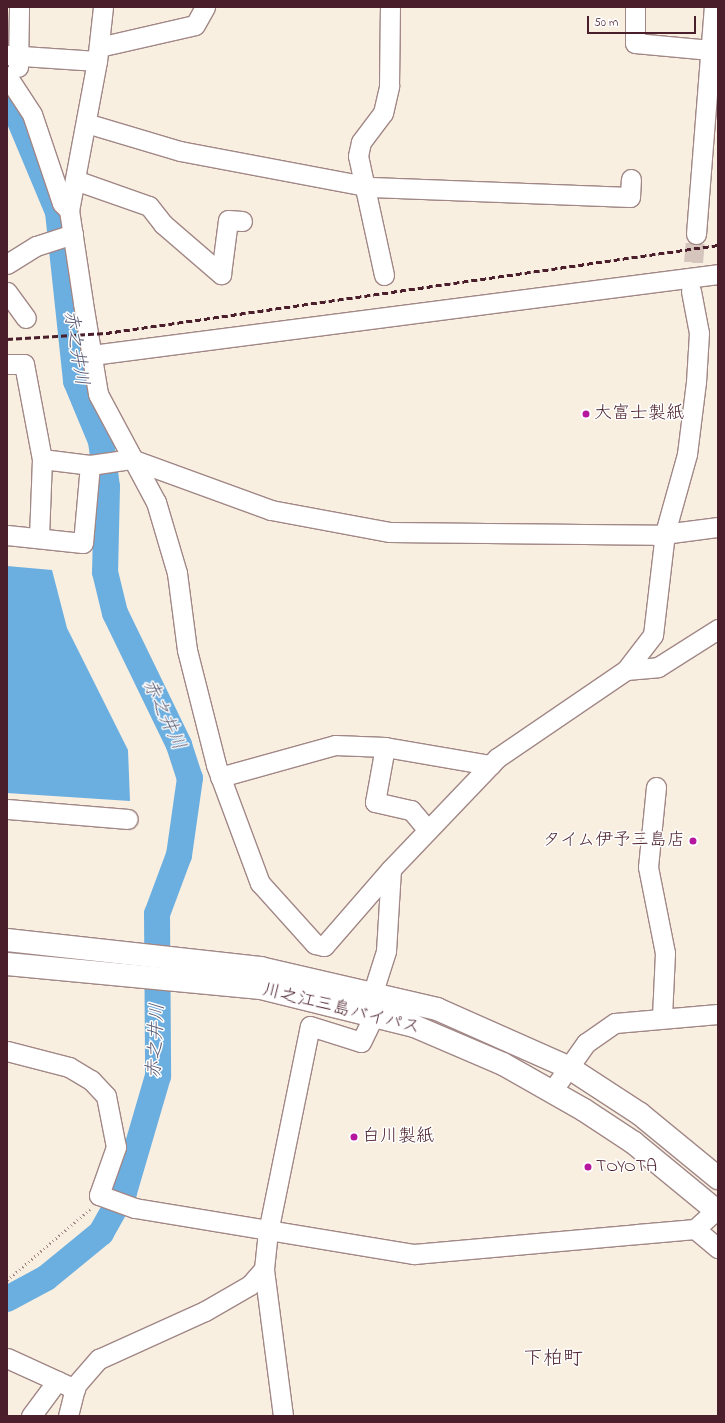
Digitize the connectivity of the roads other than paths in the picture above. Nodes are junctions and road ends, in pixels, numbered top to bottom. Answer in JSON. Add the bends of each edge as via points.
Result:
{"nodes":[{"id":1,"x":19,"y":7,"type":"edge"},
{"id":2,"x":103,"y":7,"type":"edge"},
{"id":3,"x":205,"y":7,"type":"edge"},
{"id":4,"x":390,"y":7,"type":"edge"},
{"id":5,"x":635,"y":7,"type":"edge"},
{"id":6,"x":714,"y":7,"type":"edge"},
{"id":7,"x":711,"y":50,"type":"junction"},
{"id":8,"x":98,"y":54,"type":"junction"},
{"id":9,"x":12,"y":55,"type":"edge"},
{"id":10,"x":13,"y":83,"type":"edge"},
{"id":11,"x":86,"y":123,"type":"junction"},
{"id":12,"x":631,"y":179,"type":"dead end"},
{"id":13,"x":75,"y":180,"type":"junction"},
{"id":14,"x":363,"y":184,"type":"junction"},
{"id":15,"x":69,"y":210,"type":"junction"},
{"id":16,"x":242,"y":221,"type":"dead end"},
{"id":17,"x":696,"y":234,"type":"tunnel mouth"},
{"id":18,"x":63,"y":238,"type":"junction"},
{"id":19,"x":7,"y":264,"type":"edge"},
{"id":20,"x":384,"y":274,"type":"dead end"},
{"id":21,"x":718,"y":274,"type":"edge"},
{"id":22,"x":691,"y":291,"type":"tunnel mouth"},
{"id":23,"x":7,"y":292,"type":"edge"},
{"id":24,"x":26,"y":318,"type":"dead end"},
{"id":25,"x":92,"y":355,"type":"junction"},
{"id":26,"x":7,"y":364,"type":"edge"},
{"id":27,"x":42,"y":459,"type":"junction"},
{"id":28,"x":124,"y":460,"type":"junction"},
{"id":29,"x":93,"y":465,"type":"junction"},
{"id":30,"x":718,"y":527,"type":"edge"},
{"id":31,"x":665,"y":533,"type":"junction"},
{"id":32,"x":7,"y":535,"type":"edge"},
{"id":33,"x":39,"y":538,"type":"junction"},
{"id":34,"x":718,"y":630,"type":"edge"},
{"id":35,"x":626,"y":670,"type":"junction"},
{"id":36,"x":385,"y":747,"type":"junction"},
{"id":37,"x":490,"y":765,"type":"junction"},
{"id":38,"x":220,"y":777,"type":"junction"},
{"id":39,"x":656,"y":787,"type":"dead end"},
{"id":40,"x":7,"y":809,"type":"edge"},
{"id":41,"x":128,"y":819,"type":"dead end"},
{"id":42,"x":428,"y":830,"type":"junction"},
{"id":43,"x":391,"y":869,"type":"junction"},
{"id":44,"x":7,"y":940,"type":"edge"},
{"id":45,"x":7,"y":964,"type":"edge"},
{"id":46,"x":373,"y":992,"type":"junction"},
{"id":47,"x":718,"y":1014,"type":"edge"},
{"id":48,"x":374,"y":1015,"type":"junction"},
{"id":49,"x":662,"y":1016,"type":"junction"},
{"id":50,"x":7,"y":1051,"type":"edge"},
{"id":51,"x":568,"y":1067,"type":"junction"},
{"id":52,"x":552,"y":1091,"type":"junction"},
{"id":53,"x":718,"y":1178,"type":"edge"},
{"id":54,"x":717,"y":1210,"type":"edge"},
{"id":55,"x":695,"y":1229,"type":"junction"},
{"id":56,"x":268,"y":1232,"type":"junction"},
{"id":57,"x":718,"y":1248,"type":"edge"},
{"id":58,"x":264,"y":1269,"type":"junction"},
{"id":59,"x":7,"y":1358,"type":"edge"},
{"id":60,"x":57,"y":1381,"type":"junction"},
{"id":61,"x":75,"y":1389,"type":"junction"},
{"id":62,"x":31,"y":1416,"type":"edge"},
{"id":63,"x":68,"y":1416,"type":"edge"},
{"id":64,"x":283,"y":1416,"type":"edge"}],
"edges":[{"from":1,"to":9,"type":"street"},
{"from":2,"to":8,"type":"street"},
{"from":3,"to":8,"type":"street","via":[[195,25]]},
{"from":4,"to":14,"type":"street","via":[[388,86],[383,113],[361,142],[358,156]]},
{"from":5,"to":7,"type":"street","via":[[635,43]]},
{"from":6,"to":7,"type":"street"},
{"from":7,"to":17,"type":"street"},
{"from":8,"to":9,"type":"street"},
{"from":8,"to":11,"type":"street"},
{"from":9,"to":10,"type":"street"},
{"from":10,"to":15,"type":"street","via":[[32,114],[62,203]]},
{"from":11,"to":13,"type":"street"},
{"from":11,"to":14,"type":"street","via":[[180,152]]},
{"from":12,"to":14,"type":"street","via":[[630,197]]},
{"from":13,"to":15,"type":"street"},
{"from":13,"to":16,"type":"street","via":[[149,206],[163,224],[220,274],[228,220]]},
{"from":14,"to":20,"type":"street"},
{"from":15,"to":18,"type":"street"},
{"from":18,"to":19,"type":"street","via":[[36,246]]},
{"from":18,"to":25,"type":"street"},
{"from":21,"to":25,"type":"street"},
{"from":22,"to":31,"type":"street","via":[[699,333],[696,382],[687,454]]},
{"from":23,"to":24,"type":"street"},
{"from":25,"to":28,"type":"street","via":[[98,394]]},
{"from":26,"to":27,"type":"street","via":[[24,364]]},
{"from":27,"to":29,"type":"street"},
{"from":27,"to":33,"type":"street"},
{"from":28,"to":29,"type":"street"},
{"from":28,"to":31,"type":"street","via":[[271,510],[390,532]]},
{"from":28,"to":38,"type":"street","via":[[156,502],[177,573],[187,650]]},
{"from":29,"to":33,"type":"street","via":[[83,543]]},
{"from":30,"to":31,"type":"street"},
{"from":31,"to":35,"type":"street","via":[[653,634]]},
{"from":32,"to":33,"type":"street"},
{"from":34,"to":35,"type":"street","via":[[658,667]]},
{"from":35,"to":37,"type":"street"},
{"from":36,"to":37,"type":"street"},
{"from":36,"to":38,"type":"street","via":[[336,745]]},
{"from":36,"to":42,"type":"street","via":[[375,802],[411,810]]},
{"from":37,"to":42,"type":"street"},
{"from":38,"to":43,"type":"street","via":[[260,883],[315,944],[324,946]]},
{"from":39,"to":49,"type":"street","via":[[648,867],[665,953]]},
{"from":40,"to":41,"type":"street"},
{"from":42,"to":43,"type":"street"},
{"from":43,"to":46,"type":"street","via":[[386,951]]},
{"from":44,"to":46,"type":"highway","name":"川之江三島バイパス","via":[[260,968]]},
{"from":45,"to":48,"type":"highway","name":"川之江三島バイパス","via":[[261,988]]},
{"from":46,"to":48,"type":"street"},
{"from":46,"to":51,"type":"highway","name":"川之江三島バイパス","via":[[437,1008]]},
{"from":47,"to":49,"type":"street"},
{"from":48,"to":52,"type":"highway","name":"川之江三島バイパス","via":[[465,1047]]},
{"from":48,"to":56,"type":"street","via":[[360,1042],[310,1026]]},
{"from":49,"to":51,"type":"street","via":[[615,1023],[586,1042]]},
{"from":50,"to":56,"type":"street","via":[[69,1067],[91,1080],[106,1096],[116,1147],[110,1199]]},
{"from":51,"to":52,"type":"street"},
{"from":51,"to":53,"type":"highway","name":"川之江三島バイパス","via":[[640,1114]]},
{"from":52,"to":54,"type":"highway","name":"川之江三島バイパス","via":[[634,1143]]},
{"from":54,"to":55,"type":"street"},
{"from":55,"to":56,"type":"street","via":[[414,1254]]},
{"from":55,"to":57,"type":"street"},
{"from":56,"to":58,"type":"street"},
{"from":58,"to":61,"type":"street","via":[[250,1285],[217,1305],[99,1360],[85,1372]]},
{"from":58,"to":64,"type":"street"},
{"from":59,"to":60,"type":"street"},
{"from":60,"to":61,"type":"street"},
{"from":60,"to":62,"type":"street"},
{"from":61,"to":63,"type":"street"}]}
